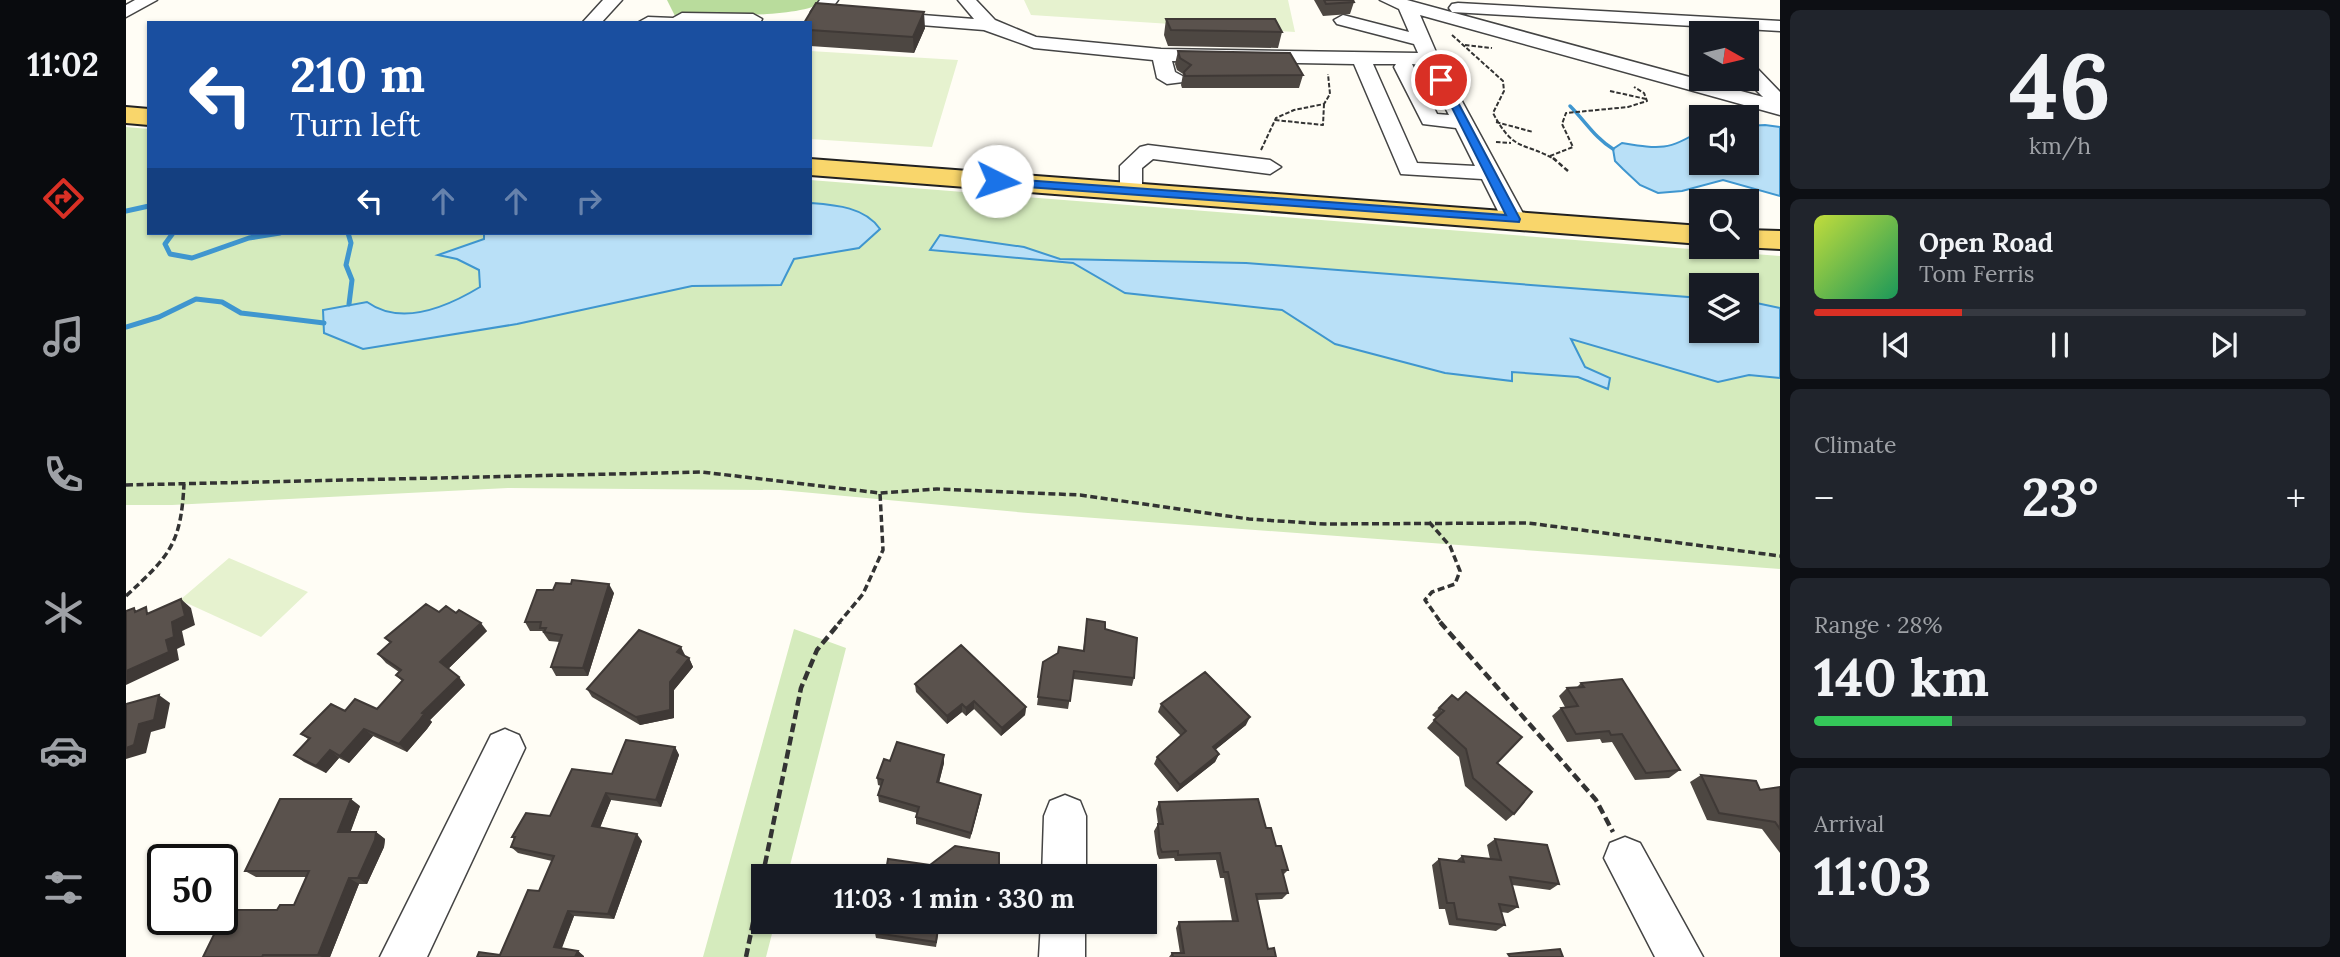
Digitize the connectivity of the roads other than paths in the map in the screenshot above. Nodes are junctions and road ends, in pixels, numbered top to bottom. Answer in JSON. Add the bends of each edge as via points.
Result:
{"nodes":[{"id":1,"x":148,"y":0,"type":"edge"},
{"id":2,"x":613,"y":0,"type":"edge"},
{"id":3,"x":662,"y":0,"type":"edge"},
{"id":4,"x":829,"y":0,"type":"edge"},
{"id":5,"x":952,"y":0,"type":"edge"},
{"id":6,"x":967,"y":0,"type":"edge"},
{"id":7,"x":1681,"y":0,"type":"edge"},
{"id":8,"x":1398,"y":3,"type":"edge"},
{"id":9,"x":126,"y":12,"type":"edge"},
{"id":10,"x":1343,"y":20,"type":"edge"},
{"id":11,"x":593,"y":21,"type":"edge"},
{"id":12,"x":649,"y":21,"type":"edge"},
{"id":13,"x":680,"y":21,"type":"edge"},
{"id":14,"x":752,"y":21,"type":"edge"},
{"id":15,"x":1701,"y":21,"type":"edge"},
{"id":16,"x":958,"y":24,"type":"junction"},
{"id":17,"x":1031,"y":24,"type":"dead end"},
{"id":18,"x":1689,"y":26,"type":"edge"},
{"id":19,"x":1759,"y":26,"type":"edge"},
{"id":20,"x":1780,"y":26,"type":"edge"},
{"id":21,"x":992,"y":28,"type":"junction"},
{"id":22,"x":1427,"y":50,"type":"junction"},
{"id":23,"x":1161,"y":55,"type":"junction"},
{"id":24,"x":1298,"y":55,"type":"junction"},
{"id":25,"x":1352,"y":57,"type":"junction"},
{"id":26,"x":1404,"y":68,"type":"dead end"},
{"id":27,"x":1310,"y":77,"type":"dead end"},
{"id":28,"x":1177,"y":78,"type":"dead end"},
{"id":29,"x":1759,"y":82,"type":"edge"},
{"id":30,"x":1780,"y":104,"type":"edge"},
{"id":31,"x":1780,"y":109,"type":"edge"},
{"id":32,"x":126,"y":116,"type":"edge"},
{"id":33,"x":147,"y":117,"type":"edge"},
{"id":34,"x":1463,"y":122,"type":"junction"},
{"id":35,"x":1264,"y":163,"type":"road end"},
{"id":36,"x":812,"y":167,"type":"edge"},
{"id":37,"x":1490,"y":173,"type":"junction"},
{"id":38,"x":1131,"y":191,"type":"junction"},
{"id":39,"x":1514,"y":219,"type":"junction"},
{"id":40,"x":1689,"y":235,"type":"edge"},
{"id":41,"x":1759,"y":239,"type":"edge"},
{"id":42,"x":1780,"y":240,"type":"edge"},
{"id":43,"x":505,"y":747,"type":"dead end"},
{"id":44,"x":1065,"y":816,"type":"dead end"},
{"id":45,"x":1625,"y":858,"type":"road end"},
{"id":46,"x":1064,"y":864,"type":"edge"},
{"id":47,"x":1063,"y":934,"type":"edge"},
{"id":48,"x":403,"y":957,"type":"edge"},
{"id":49,"x":1062,"y":957,"type":"edge"},
{"id":50,"x":1680,"y":957,"type":"edge"}],
"edges":[{"from":1,"to":9,"type":"street"},
{"from":2,"to":11,"type":"street"},
{"from":3,"to":12,"type":"street"},
{"from":4,"to":16,"type":"street","via":[[820,12]]},
{"from":5,"to":16,"type":"street"},
{"from":6,"to":21,"type":"street"},
{"from":7,"to":15,"type":"street"},
{"from":8,"to":18,"type":"street"},
{"from":8,"to":22,"type":"street"},
{"from":8,"to":31,"type":"street","via":[[1679,77]]},
{"from":10,"to":22,"type":"street"},
{"from":13,"to":14,"type":"street"},
{"from":16,"to":21,"type":"street"},
{"from":17,"to":21,"type":"street"},
{"from":19,"to":20,"type":"street"},
{"from":21,"to":23,"type":"street","via":[[1034,42]]},
{"from":22,"to":25,"type":"street"},
{"from":22,"to":34,"type":"street"},
{"from":23,"to":24,"type":"street"},
{"from":23,"to":28,"type":"street","via":[[1167,78]]},
{"from":24,"to":25,"type":"street"},
{"from":24,"to":27,"type":"street"},
{"from":25,"to":37,"type":"street","via":[[1409,169]]},
{"from":26,"to":34,"type":"street","via":[[1430,120]]},
{"from":29,"to":30,"type":"street"},
{"from":32,"to":33,"type":"main road"},
{"from":34,"to":37,"type":"street"},
{"from":35,"to":38,"type":"street","via":[[1148,152],[1131,166]]},
{"from":36,"to":38,"type":"main road"},
{"from":37,"to":39,"type":"street"},
{"from":38,"to":39,"type":"main road"},
{"from":39,"to":40,"type":"main road"},
{"from":41,"to":42,"type":"main road"},
{"from":43,"to":48,"type":"street"},
{"from":44,"to":46,"type":"street"},
{"from":45,"to":50,"type":"street"},
{"from":47,"to":49,"type":"street"}]}
